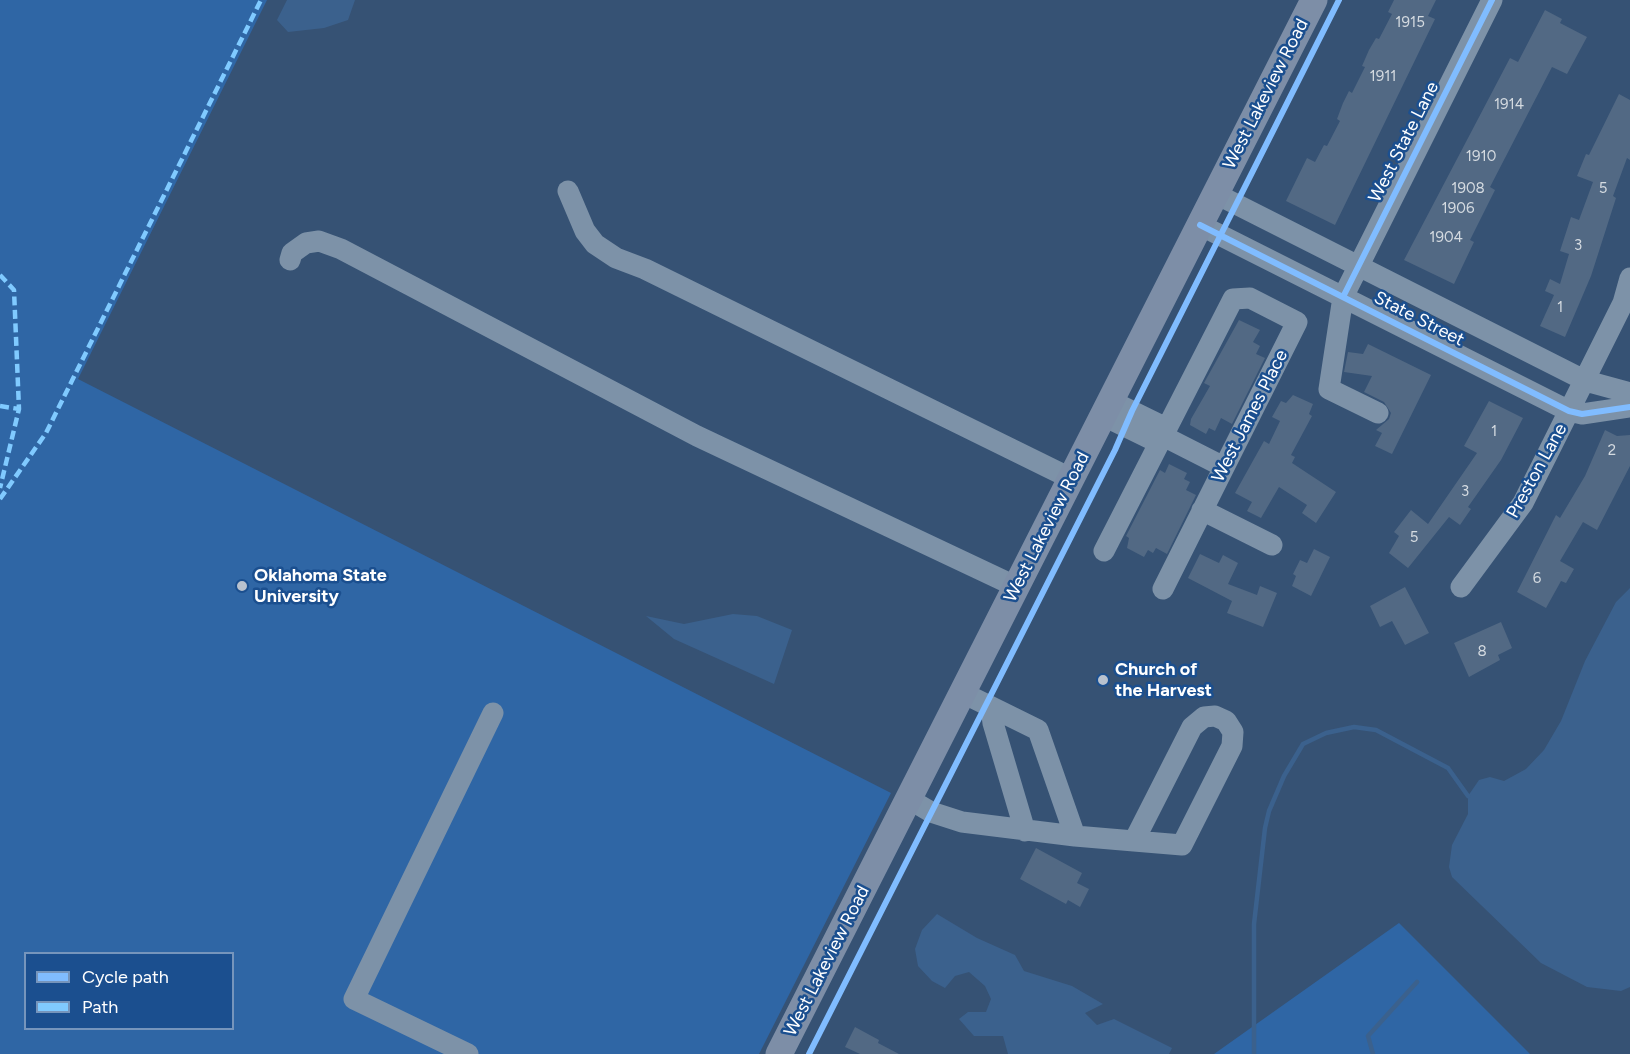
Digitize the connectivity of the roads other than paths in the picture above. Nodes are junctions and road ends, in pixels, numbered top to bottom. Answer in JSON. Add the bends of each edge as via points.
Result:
{"nodes":[{"id":1,"x":1314,"y":0,"type":"edge"},
{"id":2,"x":1492,"y":0,"type":"edge"},
{"id":3,"x":568,"y":191,"type":"dead end"},
{"id":4,"x":1216,"y":194,"type":"junction"},
{"id":5,"x":1200,"y":225,"type":"junction"},
{"id":6,"x":290,"y":260,"type":"dead end"},
{"id":7,"x":1358,"y":266,"type":"junction"},
{"id":8,"x":1630,"y":278,"type":"edge"},
{"id":9,"x":1343,"y":297,"type":"junction"},
{"id":10,"x":1586,"y":381,"type":"junction"},
{"id":11,"x":1630,"y":393,"type":"edge"},
{"id":12,"x":1630,"y":407,"type":"edge"},
{"id":13,"x":1107,"y":409,"type":"junction"},
{"id":14,"x":1569,"y":411,"type":"junction"},
{"id":15,"x":1378,"y":413,"type":"dead end"},
{"id":16,"x":1163,"y":436,"type":"junction"},
{"id":17,"x":1224,"y":467,"type":"junction"},
{"id":18,"x":1072,"y":479,"type":"junction"},
{"id":19,"x":1202,"y":510,"type":"junction"},
{"id":20,"x":1272,"y":545,"type":"dead end"},
{"id":21,"x":1104,"y":551,"type":"dead end"},
{"id":22,"x":1017,"y":587,"type":"junction"},
{"id":23,"x":1461,"y":587,"type":"dead end"},
{"id":24,"x":1163,"y":589,"type":"dead end"},
{"id":25,"x":963,"y":693,"type":"junction"},
{"id":26,"x":992,"y":708,"type":"junction"},
{"id":27,"x":494,"y":713,"type":"dead end"},
{"id":28,"x":909,"y":799,"type":"junction"},
{"id":29,"x":1025,"y":831,"type":"junction"},
{"id":30,"x":1075,"y":837,"type":"junction"},
{"id":31,"x":1134,"y":841,"type":"junction"},
{"id":32,"x":468,"y":1054,"type":"edge"},
{"id":33,"x":779,"y":1054,"type":"edge"}],
"edges":[{"from":1,"to":4,"type":"main road","name":"West Lakeview Road"},
{"from":2,"to":7,"type":"street","name":"West State Lane"},
{"from":3,"to":18,"type":"street","via":[[585,231],[616,258]]},
{"from":4,"to":5,"type":"main road","name":"West Lakeview Road"},
{"from":4,"to":7,"type":"street","name":"State Street"},
{"from":5,"to":9,"type":"street","name":"State Street"},
{"from":5,"to":13,"type":"main road","name":"West Lakeview Road"},
{"from":6,"to":22,"type":"street","via":[[292,253],[306,243],[319,241],[341,249],[697,436]]},
{"from":7,"to":9,"type":"street","name":"West State Lane"},
{"from":7,"to":10,"type":"street","name":"State Street"},
{"from":8,"to":10,"type":"street","name":"Preston Lane","via":[[1623,303]]},
{"from":9,"to":14,"type":"street","name":"State Street"},
{"from":9,"to":15,"type":"street","name":"West State Lane","via":[[1329,389]]},
{"from":10,"to":11,"type":"street","name":"State Street"},
{"from":10,"to":14,"type":"street","name":"Preston Lane"},
{"from":12,"to":14,"type":"street","name":"State Street","via":[[1582,414]]},
{"from":13,"to":16,"type":"street","via":[[1151,439]]},
{"from":13,"to":18,"type":"main road","name":"West Lakeview Road"},
{"from":14,"to":23,"type":"street","name":"Preston Lane","via":[[1523,503]]},
{"from":16,"to":17,"type":"street"},
{"from":16,"to":17,"type":"street","name":"West James Place","via":[[1233,299],[1250,298],[1297,322]]},
{"from":16,"to":21,"type":"street"},
{"from":17,"to":19,"type":"street","name":"West James Place"},
{"from":18,"to":22,"type":"main road","name":"West Lakeview Road"},
{"from":19,"to":20,"type":"street"},
{"from":19,"to":24,"type":"street","name":"West James Place"},
{"from":22,"to":25,"type":"main road","name":"West Lakeview Road"},
{"from":25,"to":26,"type":"street"},
{"from":25,"to":28,"type":"main road","name":"West Lakeview Road"},
{"from":26,"to":29,"type":"street"},
{"from":26,"to":30,"type":"street","via":[[1038,730]]},
{"from":27,"to":32,"type":"street","via":[[354,999]]},
{"from":28,"to":29,"type":"street","via":[[931,812],[962,822]]},
{"from":28,"to":33,"type":"main road","name":"West Lakeview Road"},
{"from":29,"to":30,"type":"street"},
{"from":30,"to":31,"type":"street"},
{"from":31,"to":31,"type":"street","via":[[1182,845],[1232,746],[1233,732],[1226,721],[1204,717],[1192,727]]}]}
